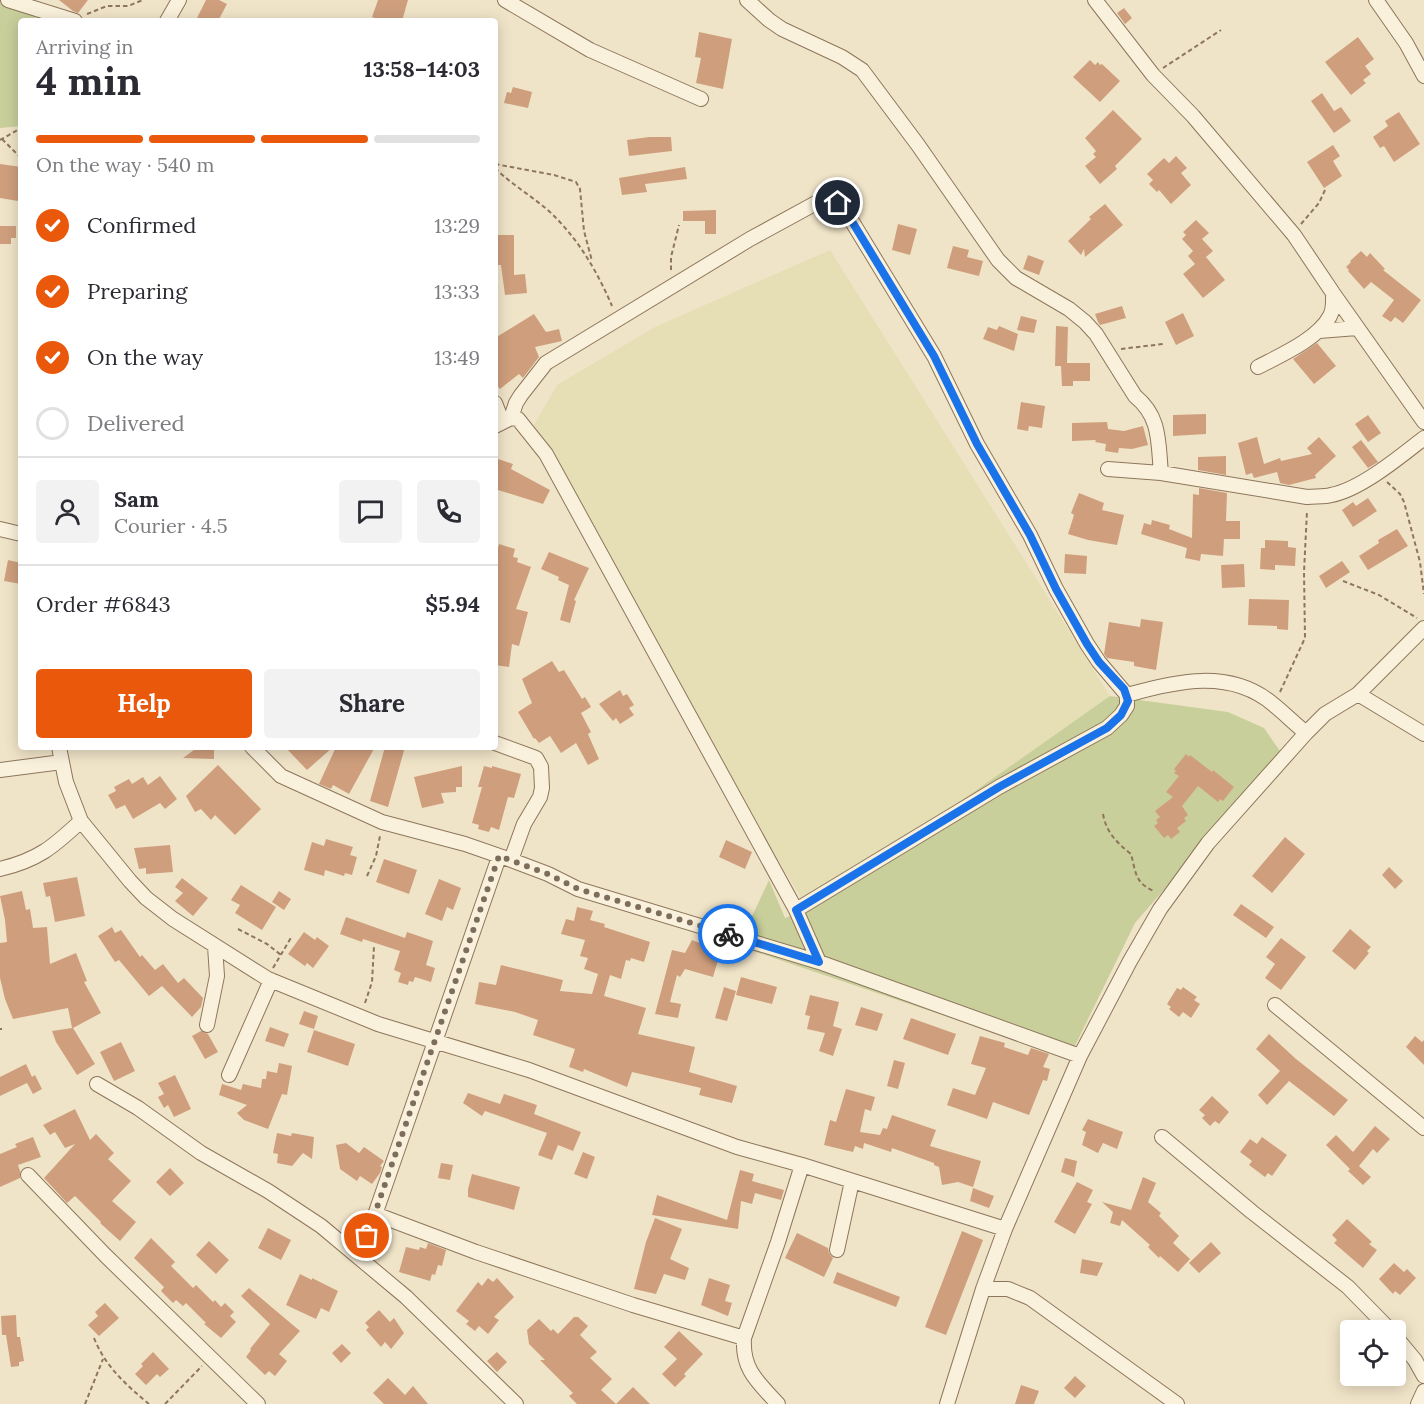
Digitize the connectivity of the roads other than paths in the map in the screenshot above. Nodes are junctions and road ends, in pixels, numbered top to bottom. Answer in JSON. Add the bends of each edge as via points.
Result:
{"nodes":[{"id":1,"x":8,"y":0,"type":"edge"},
{"id":2,"x":179,"y":0,"type":"edge"},
{"id":3,"x":505,"y":0,"type":"edge"},
{"id":4,"x":747,"y":0,"type":"edge"},
{"id":5,"x":1095,"y":0,"type":"edge"},
{"id":6,"x":1376,"y":0,"type":"edge"},
{"id":7,"x":66,"y":18,"type":"edge"},
{"id":8,"x":169,"y":18,"type":"edge"},
{"id":9,"x":1424,"y":76,"type":"edge"},
{"id":10,"x":701,"y":99,"type":"dead end"},
{"id":11,"x":1332,"y":293,"type":"junction"},
{"id":12,"x":1357,"y":328,"type":"junction"},
{"id":13,"x":1319,"y":331,"type":"junction"},
{"id":14,"x":1258,"y":368,"type":"dead end"},
{"id":15,"x":503,"y":421,"type":"edge"},
{"id":16,"x":1424,"y":422,"type":"edge"},
{"id":17,"x":1424,"y":438,"type":"edge"},
{"id":18,"x":1108,"y":469,"type":"dead end"},
{"id":19,"x":1161,"y":473,"type":"junction"},
{"id":20,"x":0,"y":529,"type":"edge"},
{"id":21,"x":18,"y":533,"type":"edge"},
{"id":22,"x":1424,"y":628,"type":"edge"},
{"id":23,"x":1358,"y":694,"type":"junction"},
{"id":24,"x":1127,"y":695,"type":"junction"},
{"id":25,"x":1306,"y":733,"type":"junction"},
{"id":26,"x":1424,"y":734,"type":"edge"},
{"id":27,"x":498,"y":744,"type":"edge"},
{"id":28,"x":60,"y":750,"type":"edge"},
{"id":29,"x":255,"y":750,"type":"edge"},
{"id":30,"x":62,"y":762,"type":"junction"},
{"id":31,"x":0,"y":770,"type":"edge"},
{"id":32,"x":81,"y":821,"type":"junction"},
{"id":33,"x":505,"y":858,"type":"junction"},
{"id":34,"x":0,"y":869,"type":"edge"},
{"id":35,"x":796,"y":910,"type":"junction"},
{"id":36,"x":214,"y":946,"type":"junction"},
{"id":37,"x":819,"y":962,"type":"junction"},
{"id":38,"x":270,"y":979,"type":"junction"},
{"id":39,"x":1275,"y":1005,"type":"dead end"},
{"id":40,"x":207,"y":1025,"type":"dead end"},
{"id":41,"x":435,"y":1042,"type":"junction"},
{"id":42,"x":1080,"y":1056,"type":"junction"},
{"id":43,"x":229,"y":1075,"type":"dead end"},
{"id":44,"x":97,"y":1084,"type":"dead end"},
{"id":45,"x":1424,"y":1128,"type":"edge"},
{"id":46,"x":1162,"y":1137,"type":"dead end"},
{"id":47,"x":802,"y":1165,"type":"junction"},
{"id":48,"x":28,"y":1175,"type":"dead end"},
{"id":49,"x":852,"y":1181,"type":"junction"},
{"id":50,"x":375,"y":1214,"type":"junction"},
{"id":51,"x":1005,"y":1229,"type":"junction"},
{"id":52,"x":837,"y":1250,"type":"dead end"},
{"id":53,"x":360,"y":1258,"type":"junction"},
{"id":54,"x":983,"y":1289,"type":"junction"},
{"id":55,"x":1381,"y":1320,"type":"edge"},
{"id":56,"x":744,"y":1338,"type":"junction"},
{"id":57,"x":1406,"y":1350,"type":"edge"},
{"id":58,"x":1424,"y":1376,"type":"edge"},
{"id":59,"x":1424,"y":1391,"type":"edge"},
{"id":60,"x":258,"y":1404,"type":"edge"},
{"id":61,"x":516,"y":1404,"type":"edge"},
{"id":62,"x":778,"y":1404,"type":"edge"},
{"id":63,"x":947,"y":1404,"type":"edge"},
{"id":64,"x":1177,"y":1404,"type":"edge"},
{"id":65,"x":1418,"y":1404,"type":"edge"}],
"edges":[{"from":1,"to":7,"type":"street"},
{"from":2,"to":8,"type":"street"},
{"from":3,"to":10,"type":"street","via":[[590,50]]},
{"from":4,"to":19,"type":"street","via":[[782,29],[862,70],[998,260],[1016,278],[1069,309],[1096,334],[1135,396],[1153,416]]},
{"from":5,"to":11,"type":"street","via":[[1153,75],[1294,235]]},
{"from":6,"to":9,"type":"street"},
{"from":11,"to":12,"type":"street"},
{"from":11,"to":13,"type":"street","via":[[1331,315]]},
{"from":12,"to":13,"type":"street"},
{"from":12,"to":16,"type":"street"},
{"from":13,"to":14,"type":"street"},
{"from":15,"to":24,"type":"street","via":[[546,363],[816,203],[838,203],[934,356],[977,444],[1087,644]]},
{"from":15,"to":35,"type":"street","via":[[515,418],[524,424],[546,454]]},
{"from":17,"to":19,"type":"street","via":[[1364,480],[1331,495],[1307,497]]},
{"from":18,"to":19,"type":"street"},
{"from":20,"to":21,"type":"street"},
{"from":22,"to":23,"type":"street"},
{"from":23,"to":25,"type":"street","via":[[1325,714]]},
{"from":23,"to":26,"type":"street"},
{"from":24,"to":25,"type":"street","via":[[1158,685],[1200,680],[1245,689],[1274,704]]},
{"from":24,"to":35,"type":"street","via":[[1127,706],[1107,728],[999,787]]},
{"from":25,"to":42,"type":"street","via":[[1209,843],[1165,901]]},
{"from":27,"to":33,"type":"street","via":[[536,758],[541,767],[540,797]]},
{"from":28,"to":30,"type":"street"},
{"from":29,"to":33,"type":"street","via":[[281,776],[382,822]]},
{"from":30,"to":31,"type":"street"},
{"from":30,"to":32,"type":"street"},
{"from":32,"to":34,"type":"street","via":[[45,852]]},
{"from":32,"to":36,"type":"street","via":[[146,898]]},
{"from":33,"to":37,"type":"street","via":[[578,889]]},
{"from":33,"to":41,"type":"street"},
{"from":35,"to":37,"type":"street"},
{"from":36,"to":38,"type":"street"},
{"from":36,"to":40,"type":"street","via":[[217,976]]},
{"from":37,"to":42,"type":"street"},
{"from":38,"to":41,"type":"street"},
{"from":38,"to":43,"type":"street"},
{"from":39,"to":45,"type":"street"},
{"from":41,"to":47,"type":"street","via":[[557,1080],[737,1147]]},
{"from":41,"to":50,"type":"street"},
{"from":42,"to":51,"type":"street"},
{"from":44,"to":53,"type":"street","via":[[201,1153],[299,1211]]},
{"from":46,"to":55,"type":"street","via":[[1327,1269]]},
{"from":47,"to":49,"type":"street"},
{"from":47,"to":56,"type":"street"},
{"from":48,"to":60,"type":"street"},
{"from":49,"to":51,"type":"street"},
{"from":49,"to":52,"type":"street"},
{"from":50,"to":53,"type":"street"},
{"from":50,"to":56,"type":"street","via":[[633,1305]]},
{"from":51,"to":54,"type":"street"},
{"from":53,"to":61,"type":"street","via":[[449,1337]]},
{"from":54,"to":63,"type":"street"},
{"from":54,"to":64,"type":"street","via":[[1008,1289],[1030,1298]]},
{"from":56,"to":62,"type":"street","via":[[743,1353],[751,1374]]},
{"from":57,"to":58,"type":"street"},
{"from":59,"to":65,"type":"street"}]}
